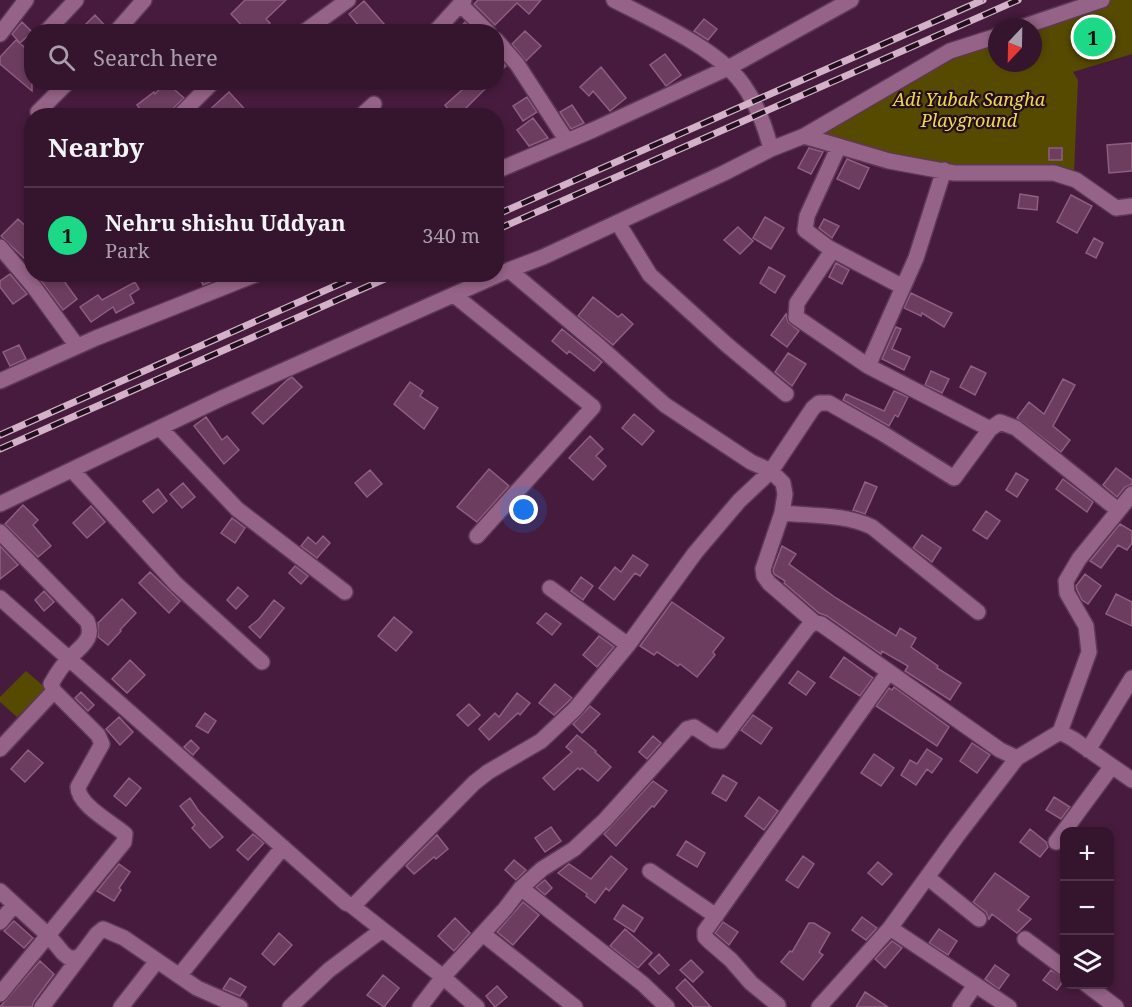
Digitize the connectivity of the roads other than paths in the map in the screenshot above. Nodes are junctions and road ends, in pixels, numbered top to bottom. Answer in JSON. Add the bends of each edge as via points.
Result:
{"nodes":[{"id":1,"x":26,"y":0,"type":"edge"},
{"id":2,"x":76,"y":0,"type":"edge"},
{"id":3,"x":144,"y":0,"type":"edge"},
{"id":4,"x":348,"y":0,"type":"edge"},
{"id":5,"x":614,"y":0,"type":"edge"},
{"id":6,"x":851,"y":0,"type":"edge"},
{"id":7,"x":1102,"y":0,"type":"edge"},
{"id":8,"x":462,"y":2,"type":"edge"},
{"id":9,"x":1042,"y":20,"type":"edge"},
{"id":10,"x":54,"y":24,"type":"edge"},
{"id":11,"x":123,"y":24,"type":"edge"},
{"id":12,"x":315,"y":24,"type":"edge"},
{"id":13,"x":442,"y":24,"type":"edge"},
{"id":14,"x":481,"y":24,"type":"edge"},
{"id":15,"x":0,"y":34,"type":"edge"},
{"id":16,"x":988,"y":39,"type":"edge"},
{"id":17,"x":504,"y":49,"type":"edge"},
{"id":18,"x":728,"y":68,"type":"junction"},
{"id":19,"x":60,"y":90,"type":"edge"},
{"id":20,"x":205,"y":90,"type":"edge"},
{"id":21,"x":374,"y":104,"type":"dead end"},
{"id":22,"x":42,"y":108,"type":"edge"},
{"id":23,"x":188,"y":108,"type":"edge"},
{"id":24,"x":370,"y":108,"type":"edge"},
{"id":25,"x":804,"y":136,"type":"junction"},
{"id":26,"x":567,"y":141,"type":"junction"},
{"id":27,"x":839,"y":146,"type":"junction"},
{"id":28,"x":771,"y":149,"type":"junction"},
{"id":29,"x":504,"y":168,"type":"edge"},
{"id":30,"x":944,"y":171,"type":"junction"},
{"id":31,"x":1132,"y":206,"type":"edge"},
{"id":32,"x":618,"y":223,"type":"junction"},
{"id":33,"x":0,"y":247,"type":"edge"},
{"id":34,"x":829,"y":248,"type":"junction"},
{"id":35,"x":24,"y":266,"type":"edge"},
{"id":36,"x":20,"y":270,"type":"junction"},
{"id":37,"x":509,"y":270,"type":"junction"},
{"id":38,"x":504,"y":272,"type":"edge"},
{"id":39,"x":24,"y":275,"type":"edge"},
{"id":40,"x":29,"y":282,"type":"edge"},
{"id":41,"x":237,"y":282,"type":"edge"},
{"id":42,"x":483,"y":282,"type":"edge"},
{"id":43,"x":903,"y":287,"type":"junction"},
{"id":44,"x":454,"y":295,"type":"junction"},
{"id":45,"x":77,"y":346,"type":"junction"},
{"id":46,"x":868,"y":366,"type":"junction"},
{"id":47,"x":0,"y":381,"type":"edge"},
{"id":48,"x":786,"y":394,"type":"dead end"},
{"id":49,"x":160,"y":428,"type":"junction"},
{"id":50,"x":990,"y":429,"type":"junction"},
{"id":51,"x":72,"y":470,"type":"junction"},
{"id":52,"x":771,"y":471,"type":"junction"},
{"id":53,"x":1132,"y":494,"type":"edge"},
{"id":54,"x":0,"y":504,"type":"edge"},
{"id":55,"x":1118,"y":510,"type":"junction"},
{"id":56,"x":782,"y":513,"type":"junction"},
{"id":57,"x":0,"y":532,"type":"edge"},
{"id":58,"x":477,"y":536,"type":"dead end"},
{"id":59,"x":550,"y":588,"type":"dead end"},
{"id":60,"x":345,"y":592,"type":"dead end"},
{"id":61,"x":0,"y":598,"type":"edge"},
{"id":62,"x":978,"y":612,"type":"dead end"},
{"id":63,"x":814,"y":622,"type":"junction"},
{"id":64,"x":628,"y":645,"type":"junction"},
{"id":65,"x":69,"y":658,"type":"junction"},
{"id":66,"x":262,"y":662,"type":"dead end"},
{"id":67,"x":888,"y":673,"type":"junction"},
{"id":68,"x":1132,"y":678,"type":"edge"},
{"id":69,"x":54,"y":691,"type":"junction"},
{"id":70,"x":1060,"y":732,"type":"junction"},
{"id":71,"x":0,"y":749,"type":"edge"},
{"id":72,"x":1088,"y":750,"type":"junction"},
{"id":73,"x":1017,"y":758,"type":"junction"},
{"id":74,"x":1112,"y":766,"type":"junction"},
{"id":75,"x":1132,"y":780,"type":"edge"},
{"id":76,"x":1056,"y":843,"type":"dead end"},
{"id":77,"x":283,"y":847,"type":"junction"},
{"id":78,"x":650,"y":871,"type":"dead end"},
{"id":79,"x":927,"y":877,"type":"junction"},
{"id":80,"x":521,"y":888,"type":"junction"},
{"id":81,"x":0,"y":891,"type":"edge"},
{"id":82,"x":14,"y":905,"type":"junction"},
{"id":83,"x":351,"y":905,"type":"junction"},
{"id":84,"x":716,"y":916,"type":"junction"},
{"id":85,"x":980,"y":919,"type":"dead end"},
{"id":86,"x":0,"y":922,"type":"edge"},
{"id":87,"x":890,"y":928,"type":"junction"},
{"id":88,"x":382,"y":930,"type":"junction"},
{"id":89,"x":483,"y":934,"type":"junction"},
{"id":90,"x":49,"y":936,"type":"junction"},
{"id":91,"x":1025,"y":939,"type":"dead end"},
{"id":92,"x":82,"y":954,"type":"junction"},
{"id":93,"x":158,"y":961,"type":"junction"},
{"id":94,"x":1060,"y":964,"type":"edge"},
{"id":95,"x":179,"y":976,"type":"junction"},
{"id":96,"x":443,"y":977,"type":"junction"},
{"id":97,"x":975,"y":985,"type":"junction"},
{"id":98,"x":1093,"y":989,"type":"edge"},
{"id":99,"x":0,"y":994,"type":"edge"},
{"id":100,"x":778,"y":1006,"type":"edge"},
{"id":101,"x":42,"y":1007,"type":"edge"},
{"id":102,"x":121,"y":1007,"type":"edge"},
{"id":103,"x":240,"y":1007,"type":"edge"},
{"id":104,"x":290,"y":1007,"type":"edge"},
{"id":105,"x":420,"y":1007,"type":"edge"},
{"id":106,"x":477,"y":1007,"type":"edge"},
{"id":107,"x":575,"y":1007,"type":"edge"},
{"id":108,"x":667,"y":1007,"type":"edge"},
{"id":109,"x":819,"y":1007,"type":"edge"},
{"id":110,"x":960,"y":1007,"type":"edge"},
{"id":111,"x":1009,"y":1007,"type":"edge"},
{"id":112,"x":1116,"y":1007,"type":"edge"}],
"edges":[{"from":1,"to":15,"type":"street"},
{"from":2,"to":10,"type":"street"},
{"from":3,"to":11,"type":"street"},
{"from":4,"to":12,"type":"street"},
{"from":5,"to":18,"type":"street"},
{"from":6,"to":18,"type":"street"},
{"from":7,"to":9,"type":"street"},
{"from":8,"to":13,"type":"street"},
{"from":8,"to":14,"type":"street"},
{"from":16,"to":25,"type":"street","via":[[950,51]]},
{"from":17,"to":26,"type":"street"},
{"from":18,"to":26,"type":"street"},
{"from":18,"to":28,"type":"street","via":[[753,101]]},
{"from":19,"to":22,"type":"street"},
{"from":20,"to":23,"type":"street"},
{"from":21,"to":24,"type":"street"},
{"from":25,"to":27,"type":"street"},
{"from":25,"to":28,"type":"street"},
{"from":26,"to":29,"type":"street"},
{"from":27,"to":30,"type":"street","via":[[889,161]]},
{"from":27,"to":34,"type":"street","via":[[807,216],[805,230]]},
{"from":28,"to":32,"type":"street"},
{"from":30,"to":31,"type":"street","via":[[1054,173],[1076,180],[1116,207]]},
{"from":30,"to":43,"type":"street"},
{"from":32,"to":37,"type":"street"},
{"from":32,"to":48,"type":"street","via":[[650,275]]},
{"from":33,"to":36,"type":"street"},
{"from":34,"to":43,"type":"street"},
{"from":34,"to":46,"type":"street","via":[[827,261],[797,303],[796,317]]},
{"from":35,"to":36,"type":"street"},
{"from":36,"to":39,"type":"street"},
{"from":37,"to":38,"type":"street"},
{"from":37,"to":52,"type":"street","via":[[665,405]]},
{"from":40,"to":45,"type":"street"},
{"from":41,"to":45,"type":"street"},
{"from":42,"to":44,"type":"street"},
{"from":43,"to":46,"type":"street"},
{"from":44,"to":49,"type":"street"},
{"from":44,"to":58,"type":"street","via":[[593,407]]},
{"from":45,"to":47,"type":"street"},
{"from":46,"to":50,"type":"street"},
{"from":49,"to":51,"type":"street"},
{"from":49,"to":60,"type":"street","via":[[237,508]]},
{"from":50,"to":52,"type":"street","via":[[954,478],[829,403],[819,403]]},
{"from":50,"to":55,"type":"street","via":[[1000,422],[1016,428]]},
{"from":51,"to":54,"type":"street"},
{"from":51,"to":66,"type":"street","via":[[176,584]]},
{"from":52,"to":56,"type":"street","via":[[783,483]]},
{"from":52,"to":64,"type":"street","via":[[739,501],[695,554]]},
{"from":53,"to":55,"type":"street"},
{"from":55,"to":70,"type":"street","via":[[1066,581],[1067,593],[1086,626],[1089,652]]},
{"from":56,"to":62,"type":"street","via":[[844,518],[865,524]]},
{"from":56,"to":63,"type":"street","via":[[763,568],[764,576]]},
{"from":57,"to":65,"type":"street","via":[[87,621],[90,636]]},
{"from":59,"to":64,"type":"street"},
{"from":61,"to":65,"type":"street"},
{"from":63,"to":67,"type":"street"},
{"from":63,"to":80,"type":"street","via":[[721,741],[694,727],[687,729],[597,828]]},
{"from":64,"to":83,"type":"street","via":[[555,729],[474,783]]},
{"from":65,"to":69,"type":"street","via":[[51,684]]},
{"from":65,"to":77,"type":"street"},
{"from":67,"to":73,"type":"street"},
{"from":67,"to":84,"type":"street"},
{"from":68,"to":72,"type":"street"},
{"from":69,"to":71,"type":"street"},
{"from":69,"to":90,"type":"street","via":[[98,735],[102,744],[78,786],[78,794],[125,834],[124,842]]},
{"from":70,"to":72,"type":"street"},
{"from":70,"to":73,"type":"street"},
{"from":72,"to":74,"type":"street"},
{"from":73,"to":79,"type":"street"},
{"from":74,"to":75,"type":"street"},
{"from":74,"to":76,"type":"street"},
{"from":77,"to":83,"type":"street"},
{"from":77,"to":95,"type":"street"},
{"from":78,"to":84,"type":"street"},
{"from":79,"to":85,"type":"street"},
{"from":79,"to":87,"type":"street"},
{"from":80,"to":89,"type":"street"},
{"from":80,"to":108,"type":"street"},
{"from":81,"to":82,"type":"street"},
{"from":82,"to":86,"type":"street"},
{"from":82,"to":90,"type":"street"},
{"from":83,"to":88,"type":"street"},
{"from":84,"to":100,"type":"street","via":[[705,937]]},
{"from":87,"to":97,"type":"street"},
{"from":87,"to":109,"type":"street"},
{"from":88,"to":96,"type":"street"},
{"from":88,"to":104,"type":"street","via":[[329,970]]},
{"from":89,"to":96,"type":"street"},
{"from":89,"to":107,"type":"street"},
{"from":90,"to":92,"type":"street","via":[[69,957]]},
{"from":90,"to":99,"type":"street"},
{"from":91,"to":94,"type":"street"},
{"from":92,"to":93,"type":"street","via":[[103,929]]},
{"from":92,"to":101,"type":"street"},
{"from":93,"to":95,"type":"street"},
{"from":93,"to":102,"type":"street"},
{"from":95,"to":103,"type":"street","via":[[207,994]]},
{"from":96,"to":105,"type":"street"},
{"from":96,"to":106,"type":"street"},
{"from":97,"to":110,"type":"street"},
{"from":97,"to":111,"type":"street"},
{"from":98,"to":112,"type":"street"}]}
